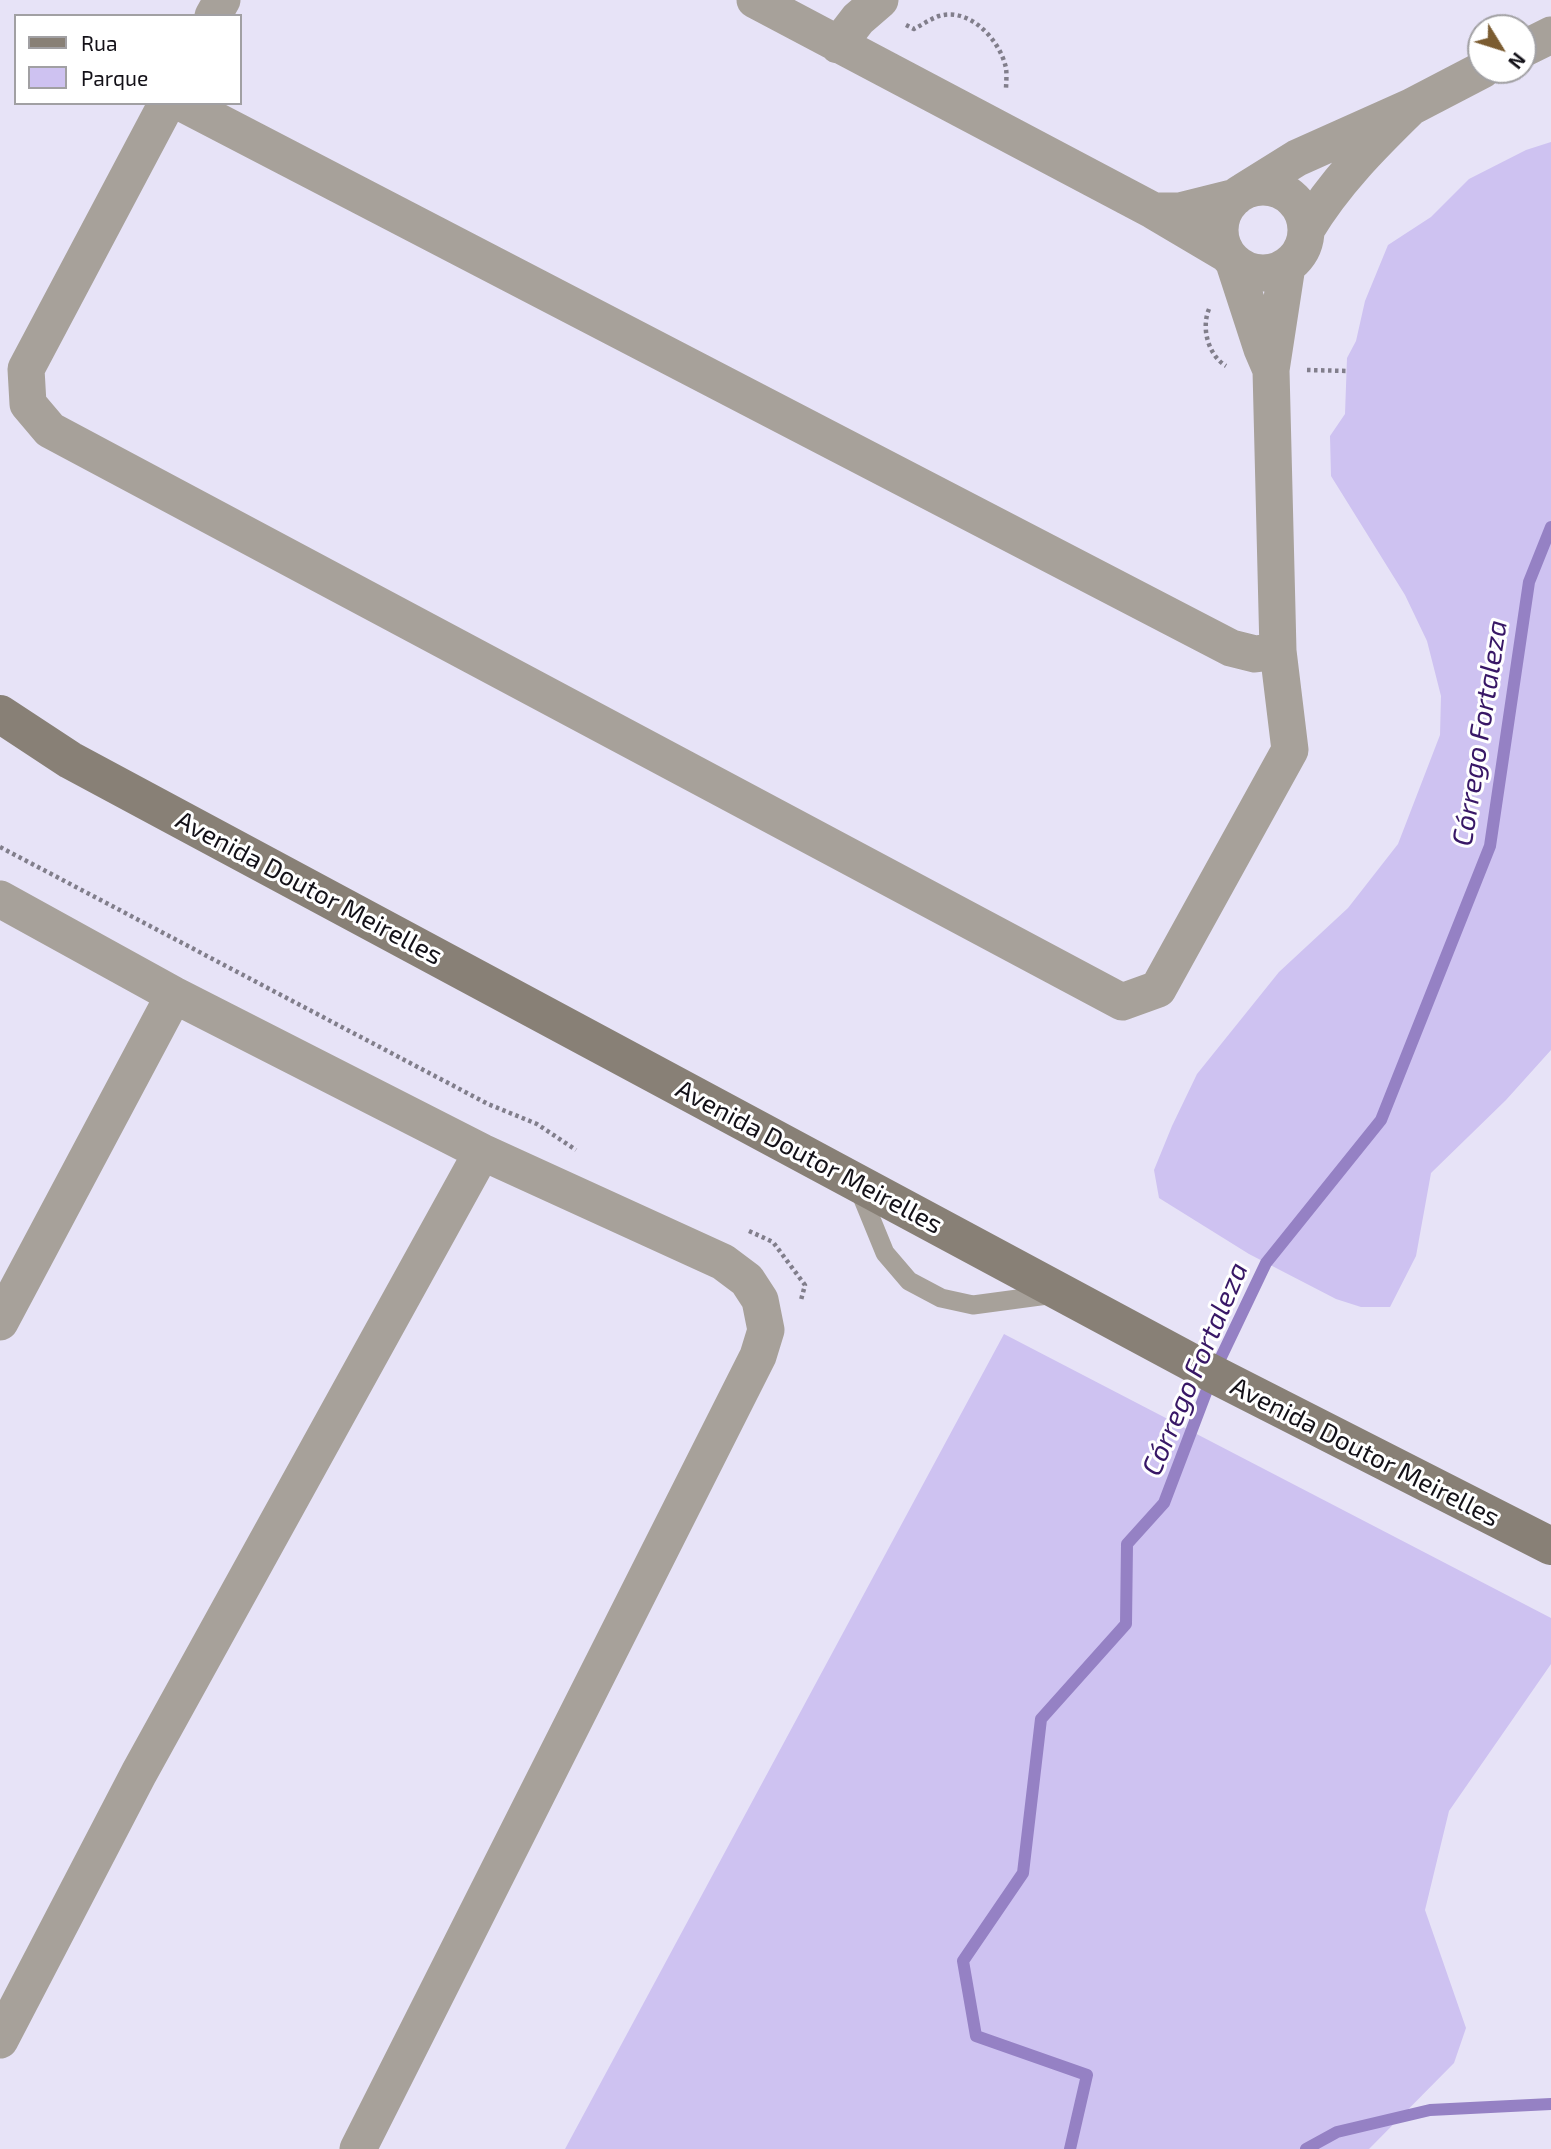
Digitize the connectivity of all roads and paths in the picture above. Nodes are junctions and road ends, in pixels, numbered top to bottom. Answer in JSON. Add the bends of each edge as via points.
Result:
{"nodes":[{"id":1,"x":755,"y":0,"type":"edge"},
{"id":2,"x":875,"y":5,"type":"edge"},
{"id":3,"x":838,"y":45,"type":"junction"},
{"id":4,"x":1467,"y":78,"type":"edge"},
{"id":5,"x":1006,"y":96,"type":"dead end"},
{"id":6,"x":166,"y":105,"type":"edge"},
{"id":7,"x":186,"y":105,"type":"edge"},
{"id":8,"x":1411,"y":107,"type":"junction"},
{"id":9,"x":1240,"y":194,"type":"junction"},
{"id":10,"x":1154,"y":211,"type":"junction"},
{"id":11,"x":1306,"y":230,"type":"junction"},
{"id":12,"x":1230,"y":258,"type":"junction"},
{"id":13,"x":1287,"y":266,"type":"junction"},
{"id":14,"x":1271,"y":370,"type":"junction"},
{"id":15,"x":1278,"y":651,"type":"junction"},
{"id":16,"x":0,"y":714,"type":"edge"},
{"id":17,"x":0,"y":730,"type":"edge"},
{"id":18,"x":70,"y":760,"type":"junction"},
{"id":19,"x":0,"y":846,"type":"edge"},
{"id":20,"x":0,"y":899,"type":"edge"},
{"id":21,"x":174,"y":995,"type":"junction"},
{"id":22,"x":482,"y":1152,"type":"junction"},
{"id":23,"x":583,"y":1155,"type":"dead end"},
{"id":24,"x":857,"y":1182,"type":"junction"},
{"id":25,"x":740,"y":1227,"type":"dead end"},
{"id":26,"x":1063,"y":1293,"type":"junction"},
{"id":27,"x":764,"y":1319,"type":"junction"},
{"id":28,"x":0,"y":1322,"type":"edge"},
{"id":29,"x":1551,"y":1546,"type":"edge"},
{"id":30,"x":0,"y":2040,"type":"edge"},
{"id":31,"x":358,"y":2149,"type":"edge"}],
"edges":[{"from":1,"to":3,"type":"street"},
{"from":2,"to":3,"type":"street"},
{"from":2,"to":5,"type":"path","via":[[914,29],[940,16],[963,17],[984,28],[1006,69]]},
{"from":3,"to":10,"type":"street"},
{"from":4,"to":8,"type":"street"},
{"from":6,"to":15,"type":"street","via":[[26,369],[28,404],[50,430],[1122,1002],[1157,989],[1290,750]]},
{"from":7,"to":15,"type":"street","via":[[1231,648],[1255,654]]},
{"from":8,"to":9,"type":"street","via":[[1297,159]]},
{"from":8,"to":11,"type":"street","via":[[1336,186]]},
{"from":9,"to":10,"type":"street","via":[[1180,211]]},
{"from":9,"to":11,"type":"street","via":[[1258,187],[1285,193],[1297,202]]},
{"from":9,"to":12,"type":"street","via":[[1223,212],[1219,225],[1220,240]]},
{"from":10,"to":12,"type":"street"},
{"from":11,"to":13,"type":"street","via":[[1304,244]]},
{"from":12,"to":13,"type":"street","via":[[1260,274]]},
{"from":12,"to":14,"type":"street"},
{"from":13,"to":14,"type":"street"},
{"from":14,"to":15,"type":"street"},
{"from":16,"to":18,"type":"street","name":"Avenida Doutor Meirelles"},
{"from":17,"to":18,"type":"street","name":"Avenida Doutor Meirelles"},
{"from":18,"to":24,"type":"street","name":"Avenida Doutor Meirelles"},
{"from":19,"to":23,"type":"path","via":[[488,1104],[537,1124]]},
{"from":20,"to":21,"type":"street"},
{"from":21,"to":22,"type":"street"},
{"from":21,"to":28,"type":"street"},
{"from":22,"to":27,"type":"street","via":[[723,1262],[747,1280],[760,1300]]},
{"from":22,"to":30,"type":"street","via":[[139,1773]]},
{"from":24,"to":26,"type":"street","name":"Avenida Doutor Meirelles"},
{"from":24,"to":26,"type":"lane","via":[[885,1253],[909,1281],[941,1298],[973,1305]]},
{"from":25,"to":27,"type":"path","via":[[773,1242],[805,1285],[799,1306]]},
{"from":26,"to":29,"type":"street","name":"Avenida Doutor Meirelles"},
{"from":27,"to":31,"type":"street","via":[[766,1330],[758,1356]]}]}
